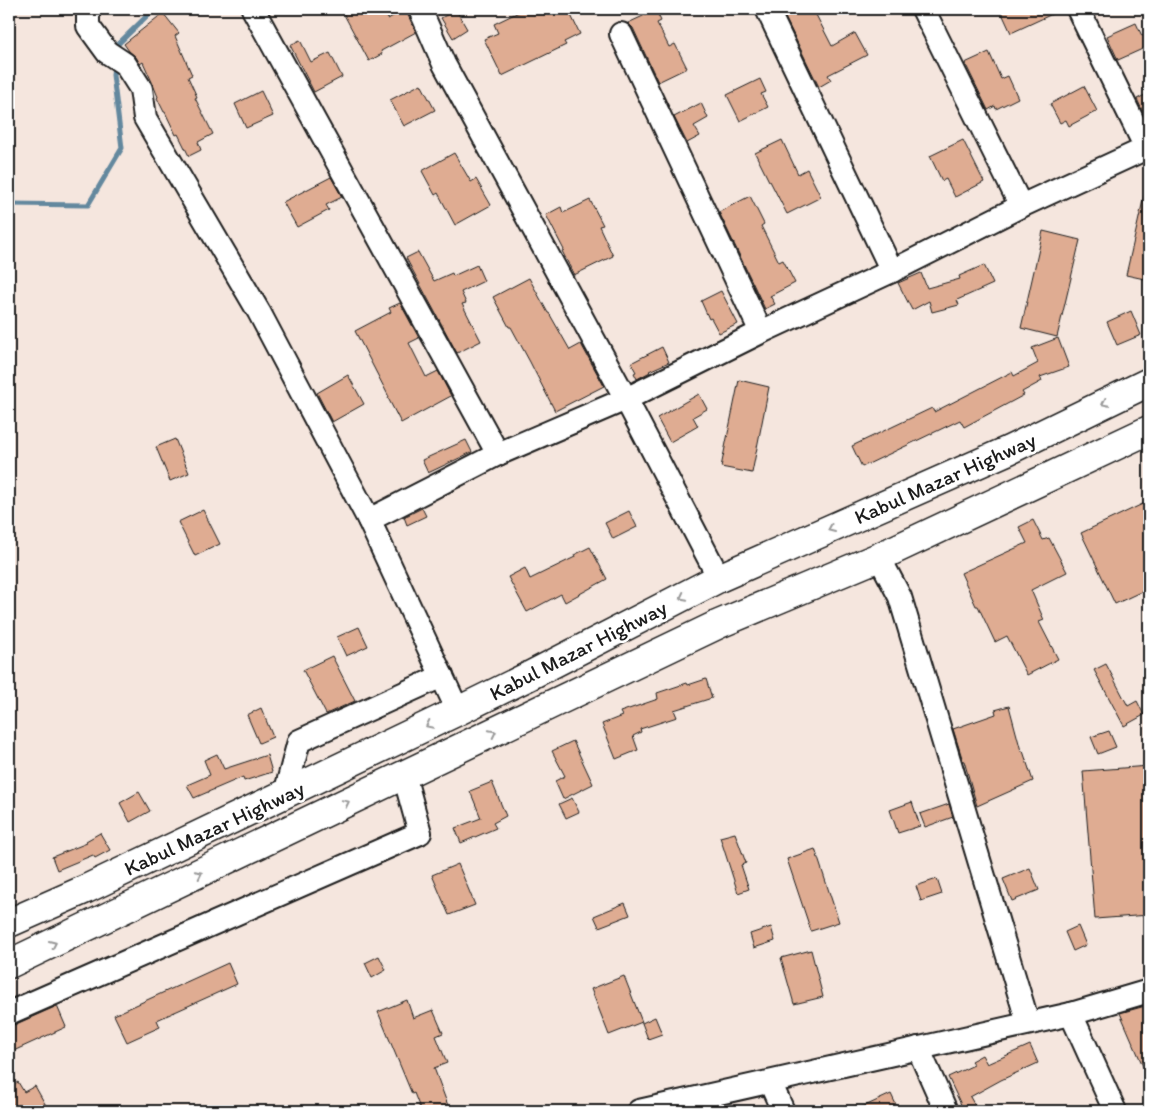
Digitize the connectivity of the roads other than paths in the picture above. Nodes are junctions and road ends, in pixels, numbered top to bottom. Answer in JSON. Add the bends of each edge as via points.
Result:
{"nodes":[{"id":1,"x":88,"y":9,"type":"edge"},
{"id":2,"x":253,"y":9,"type":"edge"},
{"id":3,"x":420,"y":9,"type":"edge"},
{"id":4,"x":767,"y":9,"type":"edge"},
{"id":5,"x":923,"y":9,"type":"edge"},
{"id":6,"x":1078,"y":9,"type":"edge"},
{"id":7,"x":621,"y":34,"type":"dead end"},
{"id":8,"x":1147,"y":148,"type":"edge"},
{"id":9,"x":1021,"y":206,"type":"junction"},
{"id":10,"x":892,"y":271,"type":"junction"},
{"id":11,"x":761,"y":332,"type":"junction"},
{"id":12,"x":1149,"y":382,"type":"edge"},
{"id":13,"x":626,"y":399,"type":"junction"},
{"id":14,"x":1149,"y":430,"type":"edge"},
{"id":15,"x":498,"y":454,"type":"junction"},
{"id":16,"x":369,"y":520,"type":"junction"},
{"id":17,"x":879,"y":556,"type":"junction"},
{"id":18,"x":719,"y":578,"type":"junction"},
{"id":19,"x":442,"y":676,"type":"junction"},
{"id":20,"x":458,"y":711,"type":"junction"},
{"id":21,"x":404,"y":776,"type":"junction"},
{"id":22,"x":285,"y":794,"type":"junction"},
{"id":23,"x":9,"y":923,"type":"edge"},
{"id":24,"x":9,"y":964,"type":"edge"},
{"id":25,"x":1149,"y":992,"type":"edge"},
{"id":26,"x":9,"y":1013,"type":"edge"},
{"id":27,"x":1071,"y":1014,"type":"junction"},
{"id":28,"x":1028,"y":1023,"type":"junction"},
{"id":29,"x":918,"y":1048,"type":"junction"},
{"id":30,"x":770,"y":1082,"type":"junction"},
{"id":31,"x":639,"y":1111,"type":"edge"},
{"id":32,"x":783,"y":1111,"type":"edge"},
{"id":33,"x":946,"y":1111,"type":"edge"},
{"id":34,"x":1115,"y":1111,"type":"edge"}],
"edges":[{"from":1,"to":16,"type":"street","via":[[88,26],[141,89],[145,118],[259,312]]},
{"from":2,"to":15,"type":"street"},
{"from":3,"to":13,"type":"street","via":[[444,64]]},
{"from":4,"to":10,"type":"street"},
{"from":5,"to":9,"type":"street"},
{"from":6,"to":8,"type":"street"},
{"from":7,"to":11,"type":"street"},
{"from":8,"to":9,"type":"street"},
{"from":9,"to":10,"type":"street"},
{"from":10,"to":11,"type":"street"},
{"from":11,"to":13,"type":"street"},
{"from":12,"to":18,"type":"highway","name":"Kabul Mazar Highway","one_way":true,"via":[[1000,454]]},
{"from":13,"to":15,"type":"street"},
{"from":13,"to":18,"type":"street"},
{"from":14,"to":17,"type":"highway","name":"Kabul Mazar Highway"},
{"from":15,"to":16,"type":"street"},
{"from":16,"to":19,"type":"street"},
{"from":21,"to":17,"type":"highway","name":"Kabul Mazar Highway","one_way":true,"via":[[719,624]]},
{"from":17,"to":28,"type":"street","via":[[900,597]]},
{"from":18,"to":20,"type":"highway","name":"Kabul Mazar Highway","one_way":true},
{"from":19,"to":20,"type":"street"},
{"from":19,"to":22,"type":"street","via":[[299,741]]},
{"from":20,"to":22,"type":"highway","name":"Kabul Mazar Highway","one_way":true},
{"from":24,"to":21,"type":"highway","name":"Kabul Mazar Highway","one_way":true},
{"from":21,"to":26,"type":"street","via":[[420,832]]},
{"from":22,"to":23,"type":"highway","name":"Kabul Mazar Highway"},
{"from":25,"to":27,"type":"street"},
{"from":27,"to":28,"type":"street"},
{"from":27,"to":34,"type":"street"},
{"from":28,"to":29,"type":"street"},
{"from":29,"to":30,"type":"street"},
{"from":29,"to":33,"type":"street"},
{"from":30,"to":31,"type":"street"},
{"from":30,"to":32,"type":"street"}]}
